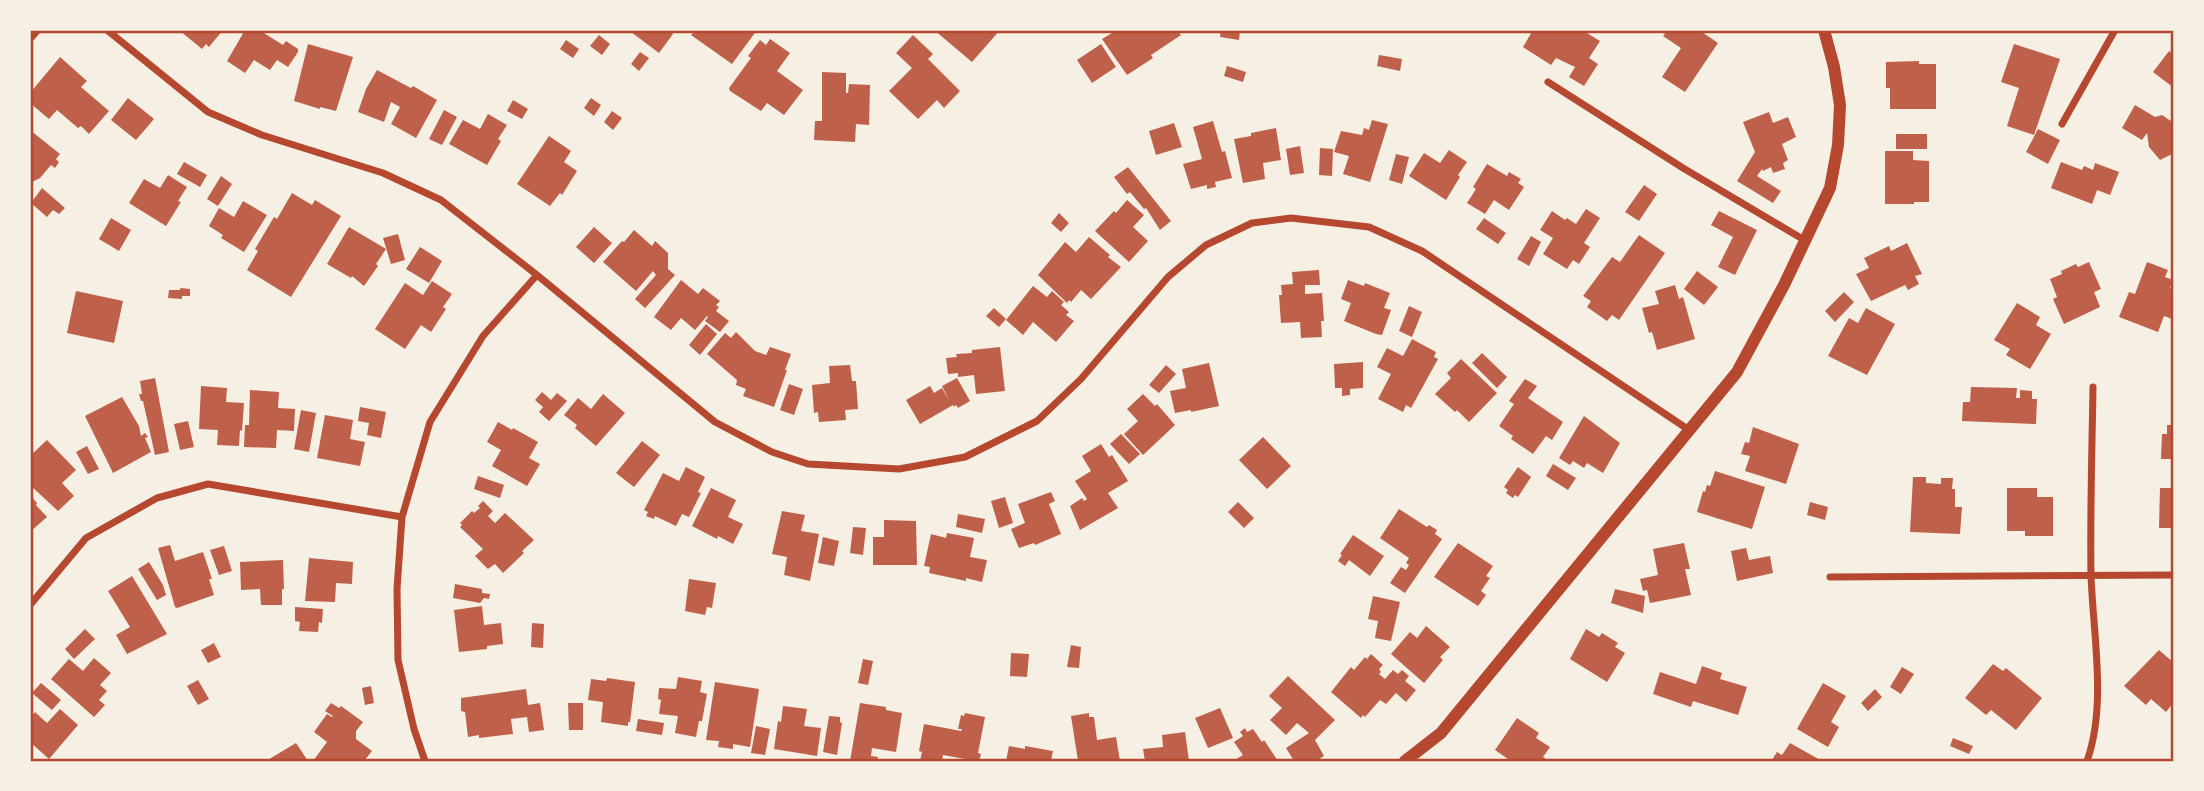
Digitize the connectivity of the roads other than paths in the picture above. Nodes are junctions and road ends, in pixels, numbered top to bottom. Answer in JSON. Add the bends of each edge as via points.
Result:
{"nodes":[{"id":1,"x":38,"y":30,"type":"edge"},
{"id":2,"x":107,"y":30,"type":"edge"},
{"id":3,"x":1824,"y":30,"type":"edge"},
{"id":4,"x":2115,"y":30,"type":"edge"},
{"id":5,"x":30,"y":38,"type":"edge"},
{"id":6,"x":1548,"y":82,"type":"dead end"},
{"id":7,"x":2062,"y":124,"type":"dead end"},
{"id":8,"x":1806,"y":241,"type":"junction"},
{"id":9,"x":537,"y":275,"type":"junction"},
{"id":10,"x":2093,"y":387,"type":"dead end"},
{"id":11,"x":1689,"y":430,"type":"junction"},
{"id":12,"x":402,"y":517,"type":"junction"},
{"id":13,"x":2174,"y":575,"type":"edge"},
{"id":14,"x":2091,"y":576,"type":"junction"},
{"id":15,"x":1830,"y":577,"type":"dead end"},
{"id":16,"x":30,"y":606,"type":"edge"},
{"id":17,"x":425,"y":761,"type":"edge"},
{"id":18,"x":1405,"y":761,"type":"edge"},
{"id":19,"x":2087,"y":761,"type":"edge"}],
"edges":[{"from":1,"to":5,"type":"street"},
{"from":2,"to":9,"type":"street","via":[[208,112],[262,135],[383,173],[441,200]]},
{"from":3,"to":8,"type":"street","via":[[1840,106],[1838,145],[1830,188]]},
{"from":4,"to":7,"type":"street"},
{"from":6,"to":8,"type":"street"},
{"from":8,"to":11,"type":"street","via":[[1737,372]]},
{"from":9,"to":11,"type":"street","via":[[715,422],[772,452],[808,464],[899,469],[965,457],[1037,421],[1081,379],[1167,277],[1206,245],[1252,223],[1291,218],[1369,227],[1422,251]]},
{"from":9,"to":12,"type":"street","via":[[483,337],[430,422]]},
{"from":10,"to":14,"type":"street"},
{"from":11,"to":18,"type":"street","via":[[1441,733]]},
{"from":12,"to":16,"type":"street","via":[[208,484],[157,498],[86,538]]},
{"from":12,"to":17,"type":"street","via":[[398,660]]},
{"from":13,"to":14,"type":"street"},
{"from":14,"to":15,"type":"street"},
{"from":14,"to":19,"type":"street","via":[[2098,685]]}]}
